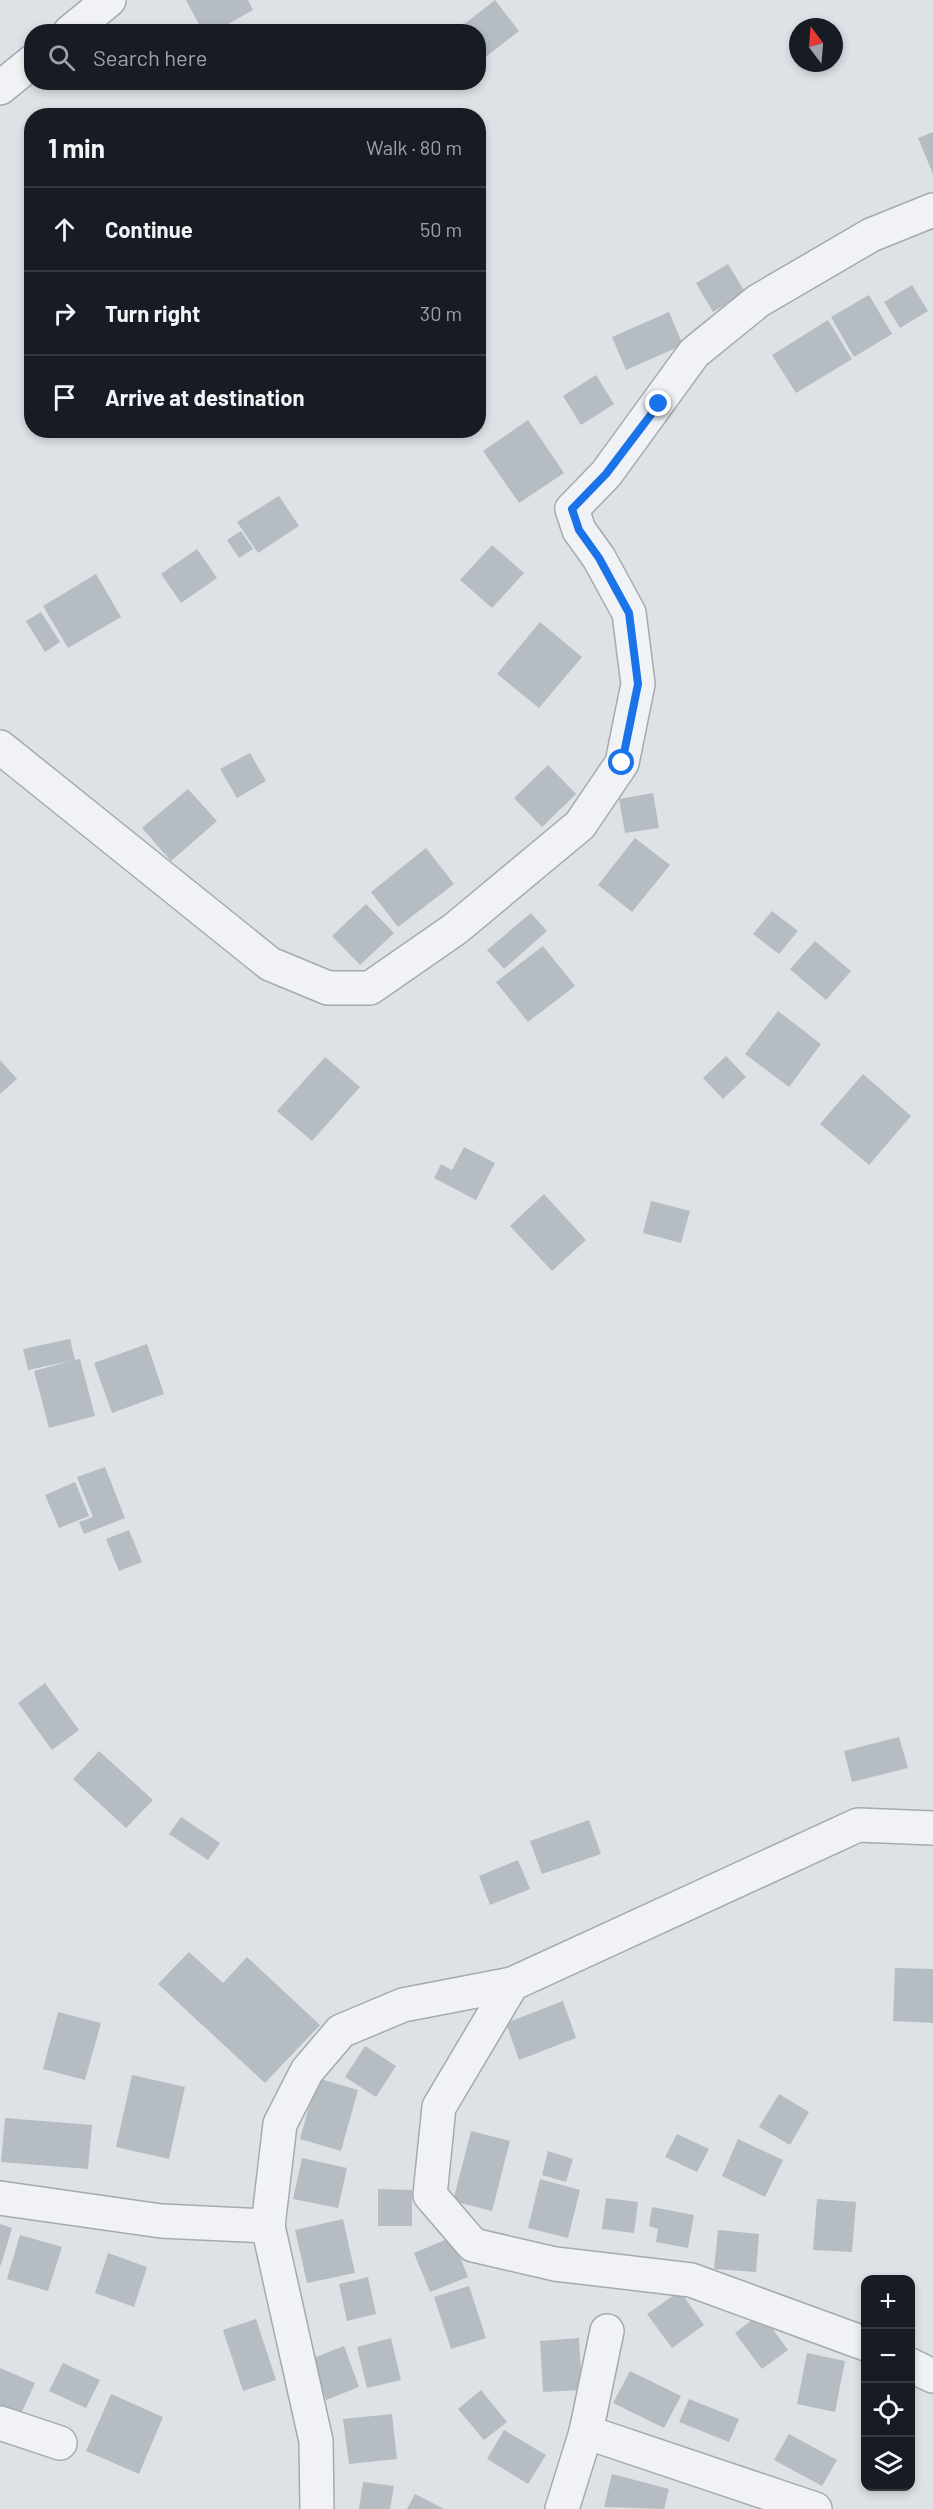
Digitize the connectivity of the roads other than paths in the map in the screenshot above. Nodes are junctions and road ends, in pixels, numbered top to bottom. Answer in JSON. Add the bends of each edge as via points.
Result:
{"nodes":[{"id":1,"x":109,"y":0,"type":"edge"},
{"id":2,"x":80,"y":24,"type":"edge"},
{"id":3,"x":24,"y":68,"type":"edge"},
{"id":4,"x":0,"y":88,"type":"edge"},
{"id":5,"x":933,"y":210,"type":"edge"},
{"id":6,"x":0,"y":747,"type":"edge"},
{"id":7,"x":933,"y":1828,"type":"edge"},
{"id":8,"x":512,"y":1984,"type":"junction"},
{"id":9,"x":0,"y":2198,"type":"edge"},
{"id":10,"x":268,"y":2226,"type":"junction"},
{"id":11,"x":607,"y":2331,"type":"dead end"},
{"id":12,"x":861,"y":2342,"type":"edge"},
{"id":13,"x":915,"y":2367,"type":"edge"},
{"id":14,"x":933,"y":2376,"type":"edge"},
{"id":15,"x":0,"y":2423,"type":"edge"},
{"id":16,"x":586,"y":2433,"type":"junction"},
{"id":17,"x":60,"y":2443,"type":"dead end"},
{"id":18,"x":317,"y":2509,"type":"edge"},
{"id":19,"x":562,"y":2509,"type":"edge"},
{"id":20,"x":815,"y":2509,"type":"edge"}],
"edges":[{"from":1,"to":2,"type":"street"},
{"from":3,"to":4,"type":"street"},
{"from":5,"to":6,"type":"street","via":[[871,235],[758,301],[694,353],[606,474],[572,509],[579,530],[629,613],[638,684],[622,763],[580,825],[455,929],[370,988],[328,988],[270,964]]},
{"from":7,"to":8,"type":"street","via":[[858,1825]]},
{"from":8,"to":10,"type":"street","via":[[403,2005],[341,2031],[307,2071],[280,2124]]},
{"from":8,"to":12,"type":"street","via":[[439,2107],[430,2195],[473,2245],[555,2264],[691,2280]]},
{"from":9,"to":10,"type":"street","via":[[161,2221]]},
{"from":10,"to":18,"type":"street","via":[[316,2441]]},
{"from":11,"to":16,"type":"street"},
{"from":13,"to":14,"type":"street"},
{"from":15,"to":17,"type":"street"},
{"from":16,"to":19,"type":"street"},
{"from":16,"to":20,"type":"street"}]}
